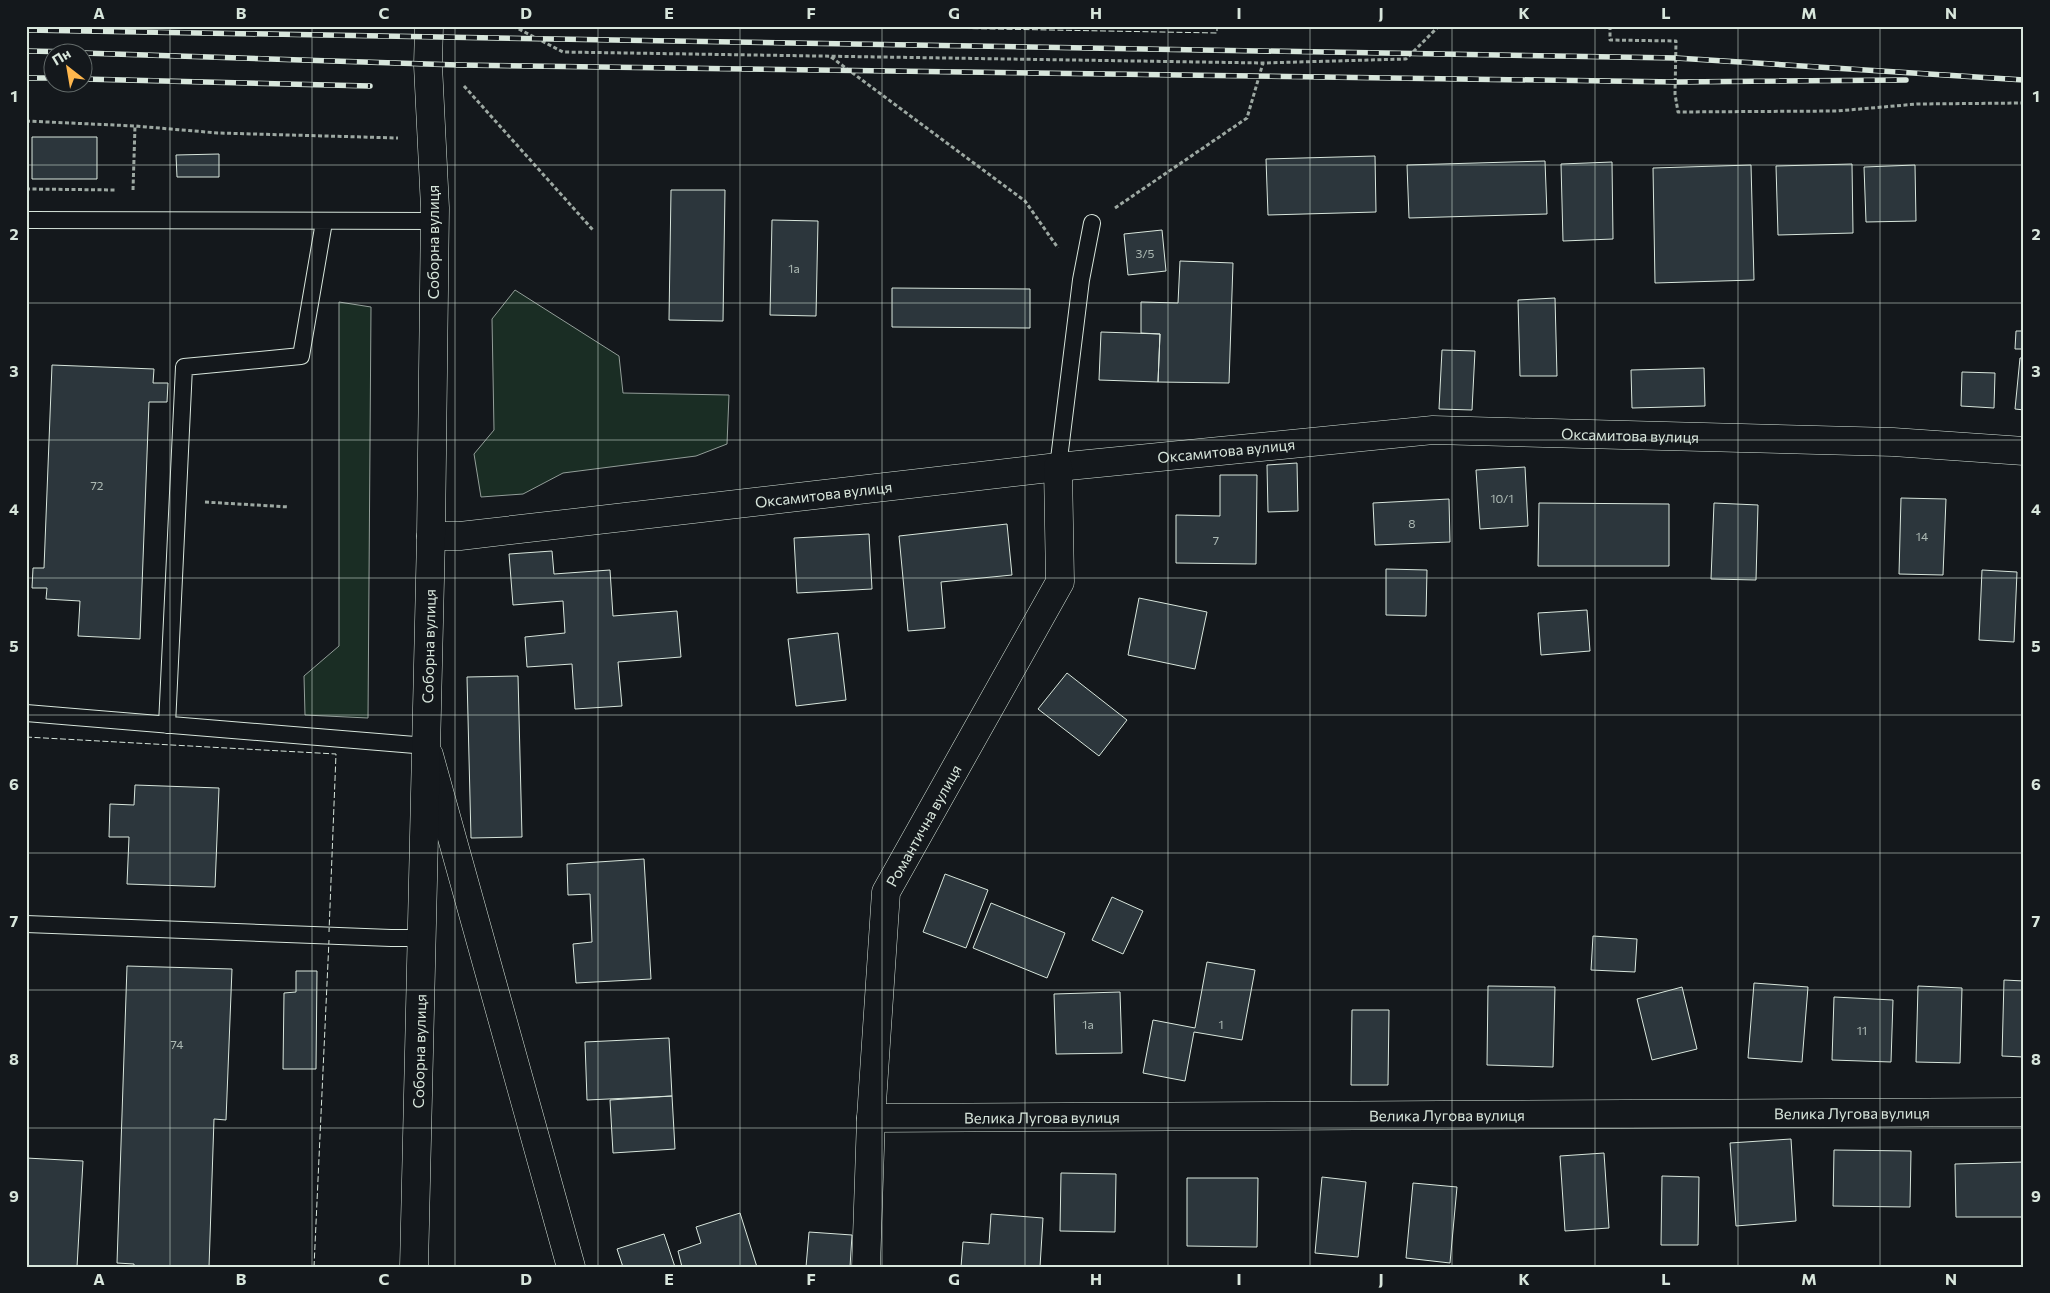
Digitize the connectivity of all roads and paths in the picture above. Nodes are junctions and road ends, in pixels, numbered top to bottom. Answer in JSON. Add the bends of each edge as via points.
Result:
{"nodes":[{"id":1,"x":429,"y":26,"type":"edge"},
{"id":2,"x":512,"y":26,"type":"edge"},
{"id":3,"x":1439,"y":26,"type":"edge"},
{"id":4,"x":1610,"y":26,"type":"edge"},
{"id":5,"x":831,"y":56,"type":"junction"},
{"id":6,"x":1263,"y":62,"type":"junction"},
{"id":7,"x":463,"y":86,"type":"dead end"},
{"id":8,"x":2024,"y":104,"type":"edge"},
{"id":9,"x":26,"y":121,"type":"edge"},
{"id":10,"x":134,"y":126,"type":"junction"},
{"id":11,"x":405,"y":138,"type":"dead end"},
{"id":12,"x":133,"y":190,"type":"dead end"},
{"id":13,"x":26,"y":220,"type":"edge"},
{"id":14,"x":324,"y":222,"type":"junction"},
{"id":15,"x":435,"y":222,"type":"junction"},
{"id":16,"x":1092,"y":223,"type":"joint"},
{"id":17,"x":592,"y":230,"type":"dead end"},
{"id":18,"x":1082,"y":280,"type":"junction"},
{"id":19,"x":2024,"y":451,"type":"edge"},
{"id":20,"x":1058,"y":467,"type":"junction"},
{"id":21,"x":178,"y":500,"type":"junction"},
{"id":22,"x":289,"y":507,"type":"dead end"},
{"id":23,"x":432,"y":536,"type":"junction"},
{"id":24,"x":26,"y":713,"type":"edge"},
{"id":25,"x":167,"y":725,"type":"junction"},
{"id":26,"x":427,"y":746,"type":"junction"},
{"id":27,"x":26,"y":924,"type":"edge"},
{"id":28,"x":423,"y":938,"type":"junction"},
{"id":29,"x":2024,"y":1112,"type":"edge"},
{"id":30,"x":871,"y":1118,"type":"junction"},
{"id":31,"x":414,"y":1267,"type":"edge"},
{"id":32,"x":570,"y":1267,"type":"edge"},
{"id":33,"x":866,"y":1267,"type":"edge"}],
"edges":[{"from":1,"to":15,"type":"street","name":"Соборна вулиця"},
{"from":2,"to":5,"type":"path","via":[[563,52]]},
{"from":3,"to":6,"type":"path","via":[[1406,60]]},
{"from":4,"to":8,"type":"path","via":[[1610,40],[1676,41],[1678,112],[1837,111],[1917,104]]},
{"from":5,"to":6,"type":"path"},
{"from":5,"to":18,"type":"path","via":[[1024,202]]},
{"from":6,"to":16,"type":"path","via":[[1247,118]]},
{"from":7,"to":17,"type":"path"},
{"from":9,"to":10,"type":"path"},
{"from":10,"to":11,"type":"path","via":[[218,133]]},
{"from":10,"to":12,"type":"path"},
{"from":13,"to":14,"type":"lane"},
{"from":14,"to":15,"type":"lane"},
{"from":14,"to":21,"type":"lane","via":[[301,356],[184,367]]},
{"from":15,"to":23,"type":"street","name":"Соборна вулиця"},
{"from":16,"to":18,"type":"lane"},
{"from":18,"to":20,"type":"lane"},
{"from":19,"to":20,"type":"street","name":"Оксамитова вулиця","via":[[1893,442],[1433,430]]},
{"from":20,"to":23,"type":"street","name":"Оксамитова вулиця","via":[[460,536]]},
{"from":20,"to":30,"type":"street","name":"Романтична вулиця","via":[[1060,582],[886,892]]},
{"from":21,"to":22,"type":"path"},
{"from":21,"to":25,"type":"lane"},
{"from":23,"to":26,"type":"street","name":"Соборна вулиця"},
{"from":24,"to":25,"type":"lane"},
{"from":25,"to":26,"type":"lane"},
{"from":26,"to":28,"type":"street","name":"Соборна вулиця"},
{"from":26,"to":32,"type":"street"},
{"from":27,"to":28,"type":"lane"},
{"from":28,"to":31,"type":"street","name":"Соборна вулиця"},
{"from":29,"to":30,"type":"street","name":"Велика Лугова вулиця"},
{"from":30,"to":33,"type":"street","name":"Романтична вулиця"}]}
